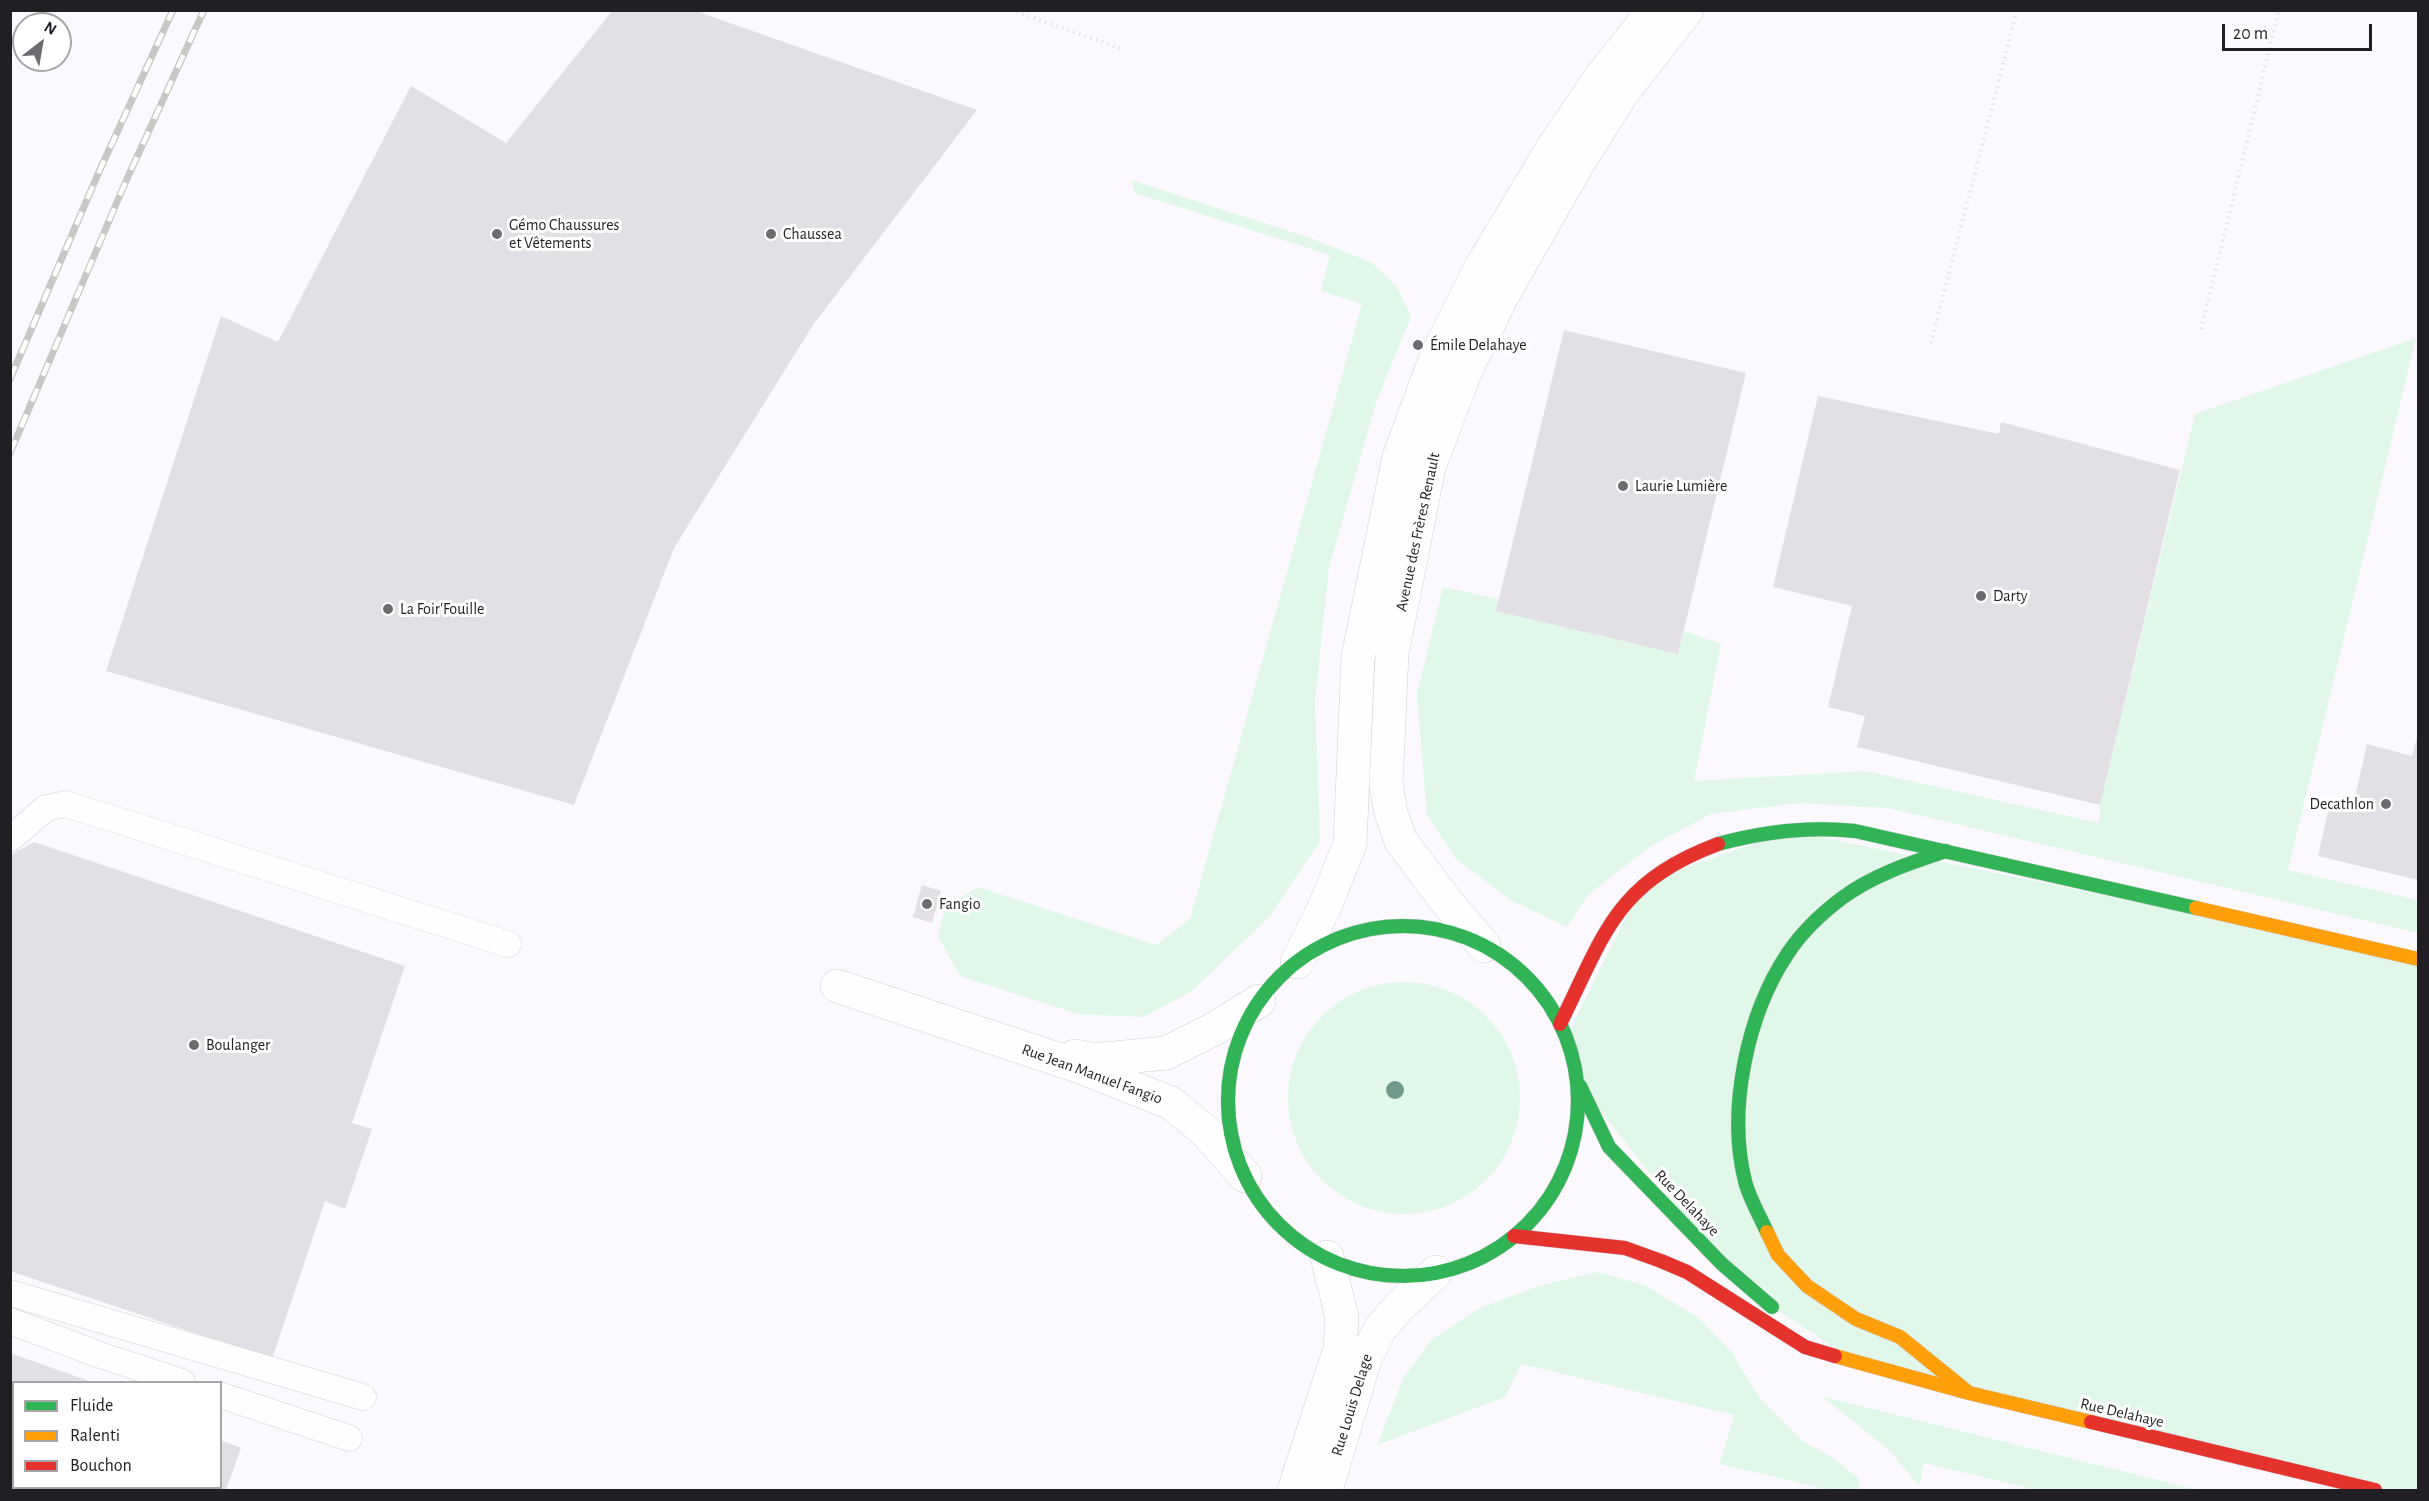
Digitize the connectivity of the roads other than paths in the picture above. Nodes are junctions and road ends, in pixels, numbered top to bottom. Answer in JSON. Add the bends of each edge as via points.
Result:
{"nodes":[{"id":1,"x":1654,"y":10,"type":"edge"},
{"id":2,"x":1687,"y":10,"type":"edge"},
{"id":3,"x":10,"y":839,"type":"edge"},
{"id":4,"x":1946,"y":851,"type":"junction"},
{"id":5,"x":508,"y":944,"type":"dead end"},
{"id":6,"x":1484,"y":946,"type":"junction"},
{"id":7,"x":2418,"y":959,"type":"edge"},
{"id":8,"x":1297,"y":962,"type":"junction"},
{"id":9,"x":837,"y":986,"type":"dead end"},
{"id":10,"x":1258,"y":1001,"type":"junction"},
{"id":11,"x":1560,"y":1024,"type":"junction"},
{"id":12,"x":982,"y":1035,"type":"junction"},
{"id":13,"x":1576,"y":1080,"type":"junction"},
{"id":14,"x":1245,"y":1176,"type":"junction"},
{"id":15,"x":1514,"y":1236,"type":"junction"},
{"id":16,"x":1327,"y":1257,"type":"junction"},
{"id":17,"x":1436,"y":1272,"type":"junction"},
{"id":18,"x":10,"y":1293,"type":"edge"},
{"id":19,"x":1786,"y":1317,"type":"dead end"},
{"id":20,"x":10,"y":1321,"type":"edge"},
{"id":21,"x":1812,"y":1334,"type":"dead end"},
{"id":22,"x":1862,"y":1365,"type":"junction"},
{"id":23,"x":176,"y":1381,"type":"edge"},
{"id":24,"x":1969,"y":1393,"type":"junction"},
{"id":25,"x":222,"y":1396,"type":"edge"},
{"id":26,"x":363,"y":1397,"type":"dead end"},
{"id":27,"x":349,"y":1438,"type":"dead end"},
{"id":28,"x":1293,"y":1491,"type":"edge"},
{"id":29,"x":1326,"y":1491,"type":"edge"},
{"id":30,"x":2375,"y":1491,"type":"edge"}],
"edges":[{"from":1,"to":8,"type":"street","name":"Avenue des Frères Renault","via":[[1599,78],[1552,149],[1481,267],[1436,357],[1399,457],[1358,657],[1350,844]]},
{"from":2,"to":6,"type":"street","name":"Avenue des Frères Renault","via":[[1623,92],[1501,298],[1466,370],[1429,467],[1392,654],[1386,785],[1401,841]]},
{"from":3,"to":5,"type":"lane","via":[[46,808],[66,804]]},
{"from":4,"to":7,"type":"main road"},
{"from":4,"to":11,"type":"main road","via":[[1837,830],[1790,831],[1707,847],[1679,859],[1644,882],[1622,906],[1606,930]]},
{"from":4,"to":24,"type":"main road","via":[[1891,869],[1844,897],[1810,925],[1788,952],[1754,1026],[1740,1088],[1738,1137],[1745,1183],[1778,1255],[1807,1286],[1856,1319],[1900,1337]]},
{"from":6,"to":8,"type":"main road","via":[[1433,928],[1378,928],[1327,943]]},
{"from":6,"to":11,"type":"main road","via":[[1528,980]]},
{"from":8,"to":10,"type":"main road"},
{"from":9,"to":12,"type":"street","name":"Rue Jean Manuel Fangio"},
{"from":10,"to":12,"type":"street","name":"Rue Jean Manuel Fangio","via":[[1166,1053],[1094,1060]]},
{"from":10,"to":14,"type":"main road","via":[[1241,1034],[1228,1087],[1230,1124]]},
{"from":11,"to":13,"type":"main road","via":[[1571,1051]]},
{"from":12,"to":14,"type":"street","name":"Rue Jean Manuel Fangio","via":[[1171,1102],[1205,1131]]},
{"from":13,"to":15,"type":"main road","via":[[1577,1118],[1565,1165],[1541,1207]]},
{"from":13,"to":19,"type":"main road","name":"Rue Delahaye","via":[[1609,1147],[1722,1264]]},
{"from":14,"to":16,"type":"main road","via":[[1279,1224]]},
{"from":15,"to":17,"type":"main road","via":[[1470,1262]]},
{"from":15,"to":22,"type":"main road","name":"Rue Delahaye","via":[[1625,1248],[1661,1261],[1687,1272],[1805,1347]]},
{"from":16,"to":17,"type":"main road","via":[[1369,1272]]},
{"from":16,"to":28,"type":"street","name":"Rue Louis Delage","via":[[1342,1317],[1340,1349]]},
{"from":17,"to":29,"type":"street","name":"Rue Louis Delage","via":[[1380,1329],[1365,1359]]},
{"from":18,"to":26,"type":"lane"},
{"from":20,"to":23,"type":"lane"},
{"from":21,"to":22,"type":"main road","name":"Rue Delahaye"},
{"from":22,"to":24,"type":"main road","name":"Rue Delahaye"},
{"from":24,"to":30,"type":"main road","name":"Rue Delahaye"},
{"from":25,"to":27,"type":"lane"}]}
